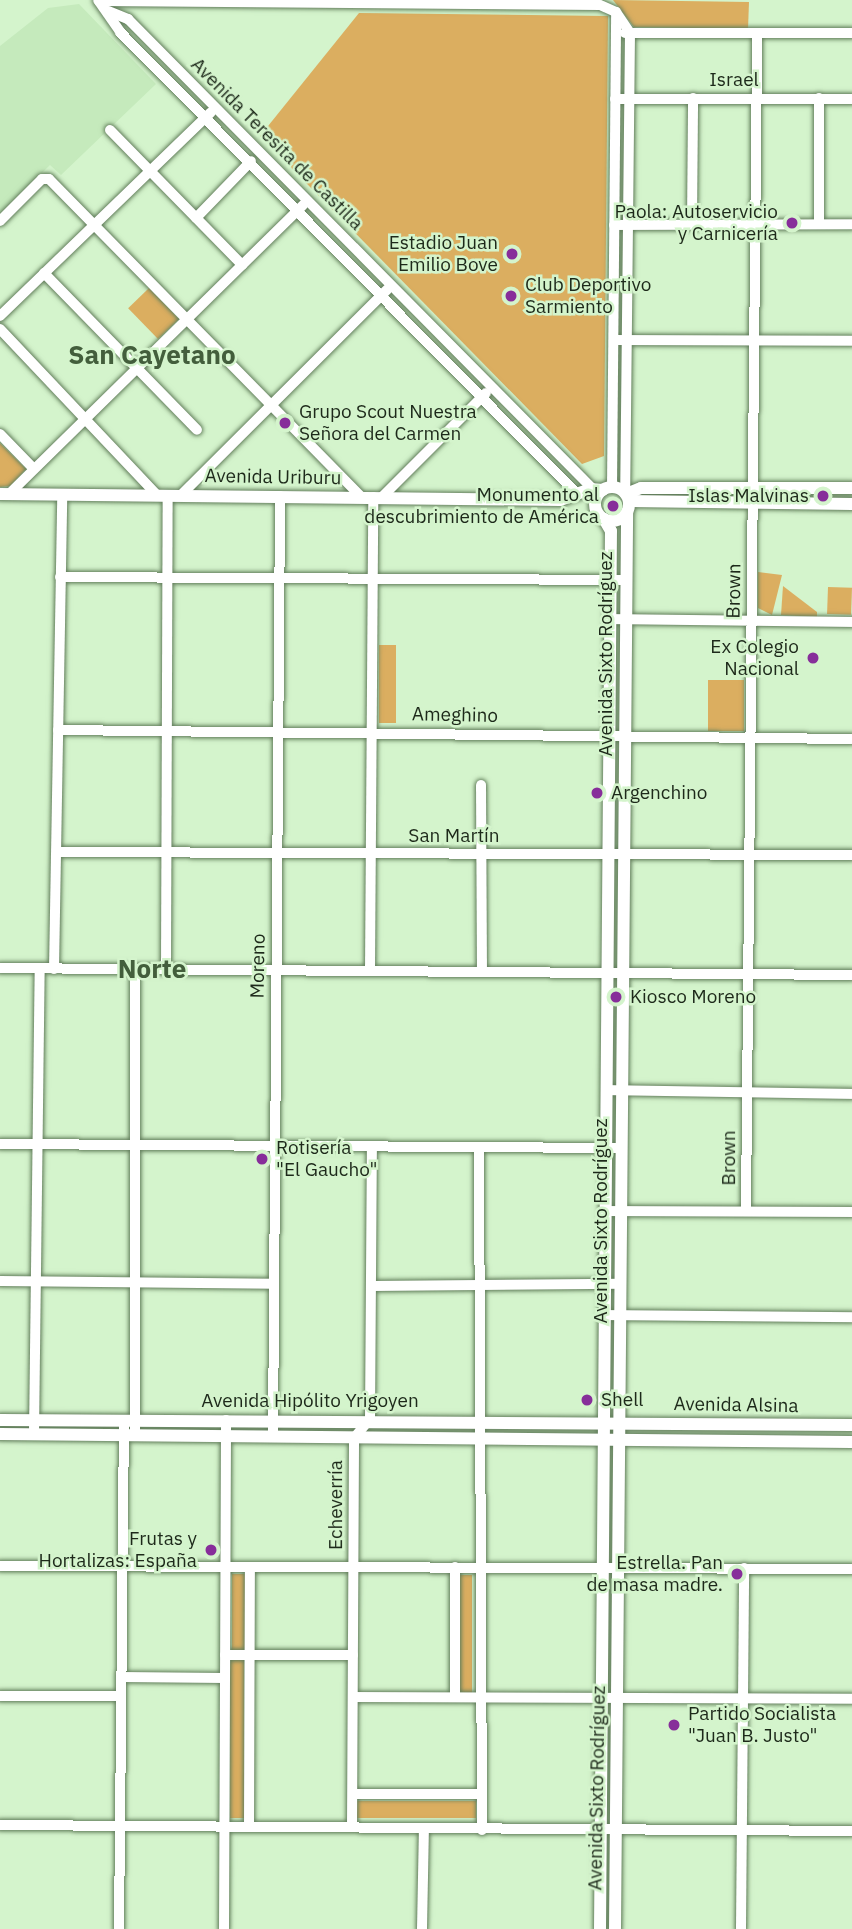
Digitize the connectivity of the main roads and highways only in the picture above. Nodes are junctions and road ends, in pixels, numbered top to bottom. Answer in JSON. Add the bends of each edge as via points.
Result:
{"nodes":[{"id":1,"x":852,"y":488,"type":"edge"},
{"id":2,"x":602,"y":489,"type":"junction"},
{"id":3,"x":4,"y":494,"type":"edge"},
{"id":4,"x":577,"y":494,"type":"junction"},
{"id":5,"x":627,"y":500,"type":"junction"},
{"id":6,"x":852,"y":504,"type":"edge"},
{"id":7,"x":602,"y":518,"type":"junction"},
{"id":8,"x":0,"y":1420,"type":"edge"},
{"id":9,"x":603,"y":1423,"type":"junction"},
{"id":10,"x":619,"y":1423,"type":"junction"},
{"id":11,"x":751,"y":1424,"type":"junction"},
{"id":12,"x":852,"y":1425,"type":"edge"},
{"id":13,"x":34,"y":1427,"type":"junction"},
{"id":14,"x":0,"y":1434,"type":"edge"},
{"id":15,"x":603,"y":1440,"type":"junction"},
{"id":16,"x":619,"y":1441,"type":"junction"},
{"id":17,"x":750,"y":1441,"type":"junction"},
{"id":18,"x":852,"y":1442,"type":"edge"},
{"id":19,"x":600,"y":1929,"type":"edge"},
{"id":20,"x":615,"y":1929,"type":"edge"}],
"edges":[{"from":1,"to":5,"type":"main road","via":[[640,488]]},
{"from":2,"to":4,"type":"main road"},
{"from":2,"to":5,"type":"main road"},
{"from":2,"to":7,"type":"main road","name":"Avenida Sixto Rodríguez","via":[[596,503]]},
{"from":3,"to":4,"type":"main road","name":"Avenida Uriburu","via":[[560,500]]},
{"from":4,"to":7,"type":"main road","name":"Avenida Teresita de Castilla"},
{"from":5,"to":6,"type":"main road"},
{"from":5,"to":7,"type":"main road","via":[[619,520]]},
{"from":5,"to":10,"type":"main road","name":"Avenida Sixto Rodríguez"},
{"from":7,"to":9,"type":"main road","name":"Avenida Sixto Rodríguez","via":[[611,531]]},
{"from":8,"to":13,"type":"main road","name":"Avenida Hipólito Yrigoyen"},
{"from":9,"to":10,"type":"main road","name":"Avenida Hipólito Yrigoyen"},
{"from":9,"to":13,"type":"main road","name":"Avenida Hipólito Yrigoyen","via":[[129,1420]]},
{"from":9,"to":15,"type":"main road","name":"Avenida Sixto Rodríguez"},
{"from":10,"to":11,"type":"main road","name":"Avenida Alsina"},
{"from":10,"to":16,"type":"main road","name":"Avenida Sixto Rodríguez"},
{"from":11,"to":12,"type":"main road","name":"Avenida Alsina"},
{"from":11,"to":17,"type":"main road"},
{"from":13,"to":14,"type":"main road","name":"Avenida Hipólito Yrigoyen"},
{"from":13,"to":15,"type":"main road","name":"Avenida Hipólito Yrigoyen","via":[[129,1435]]},
{"from":15,"to":16,"type":"main road","name":"Avenida Hipólito Yrigoyen"},
{"from":15,"to":19,"type":"main road","name":"Avenida Sixto Rodríguez"},
{"from":16,"to":17,"type":"main road","name":"Avenida Alsina"},
{"from":16,"to":20,"type":"main road","name":"Avenida Sixto Rodríguez"},
{"from":17,"to":18,"type":"main road","name":"Avenida Alsina"}]}
